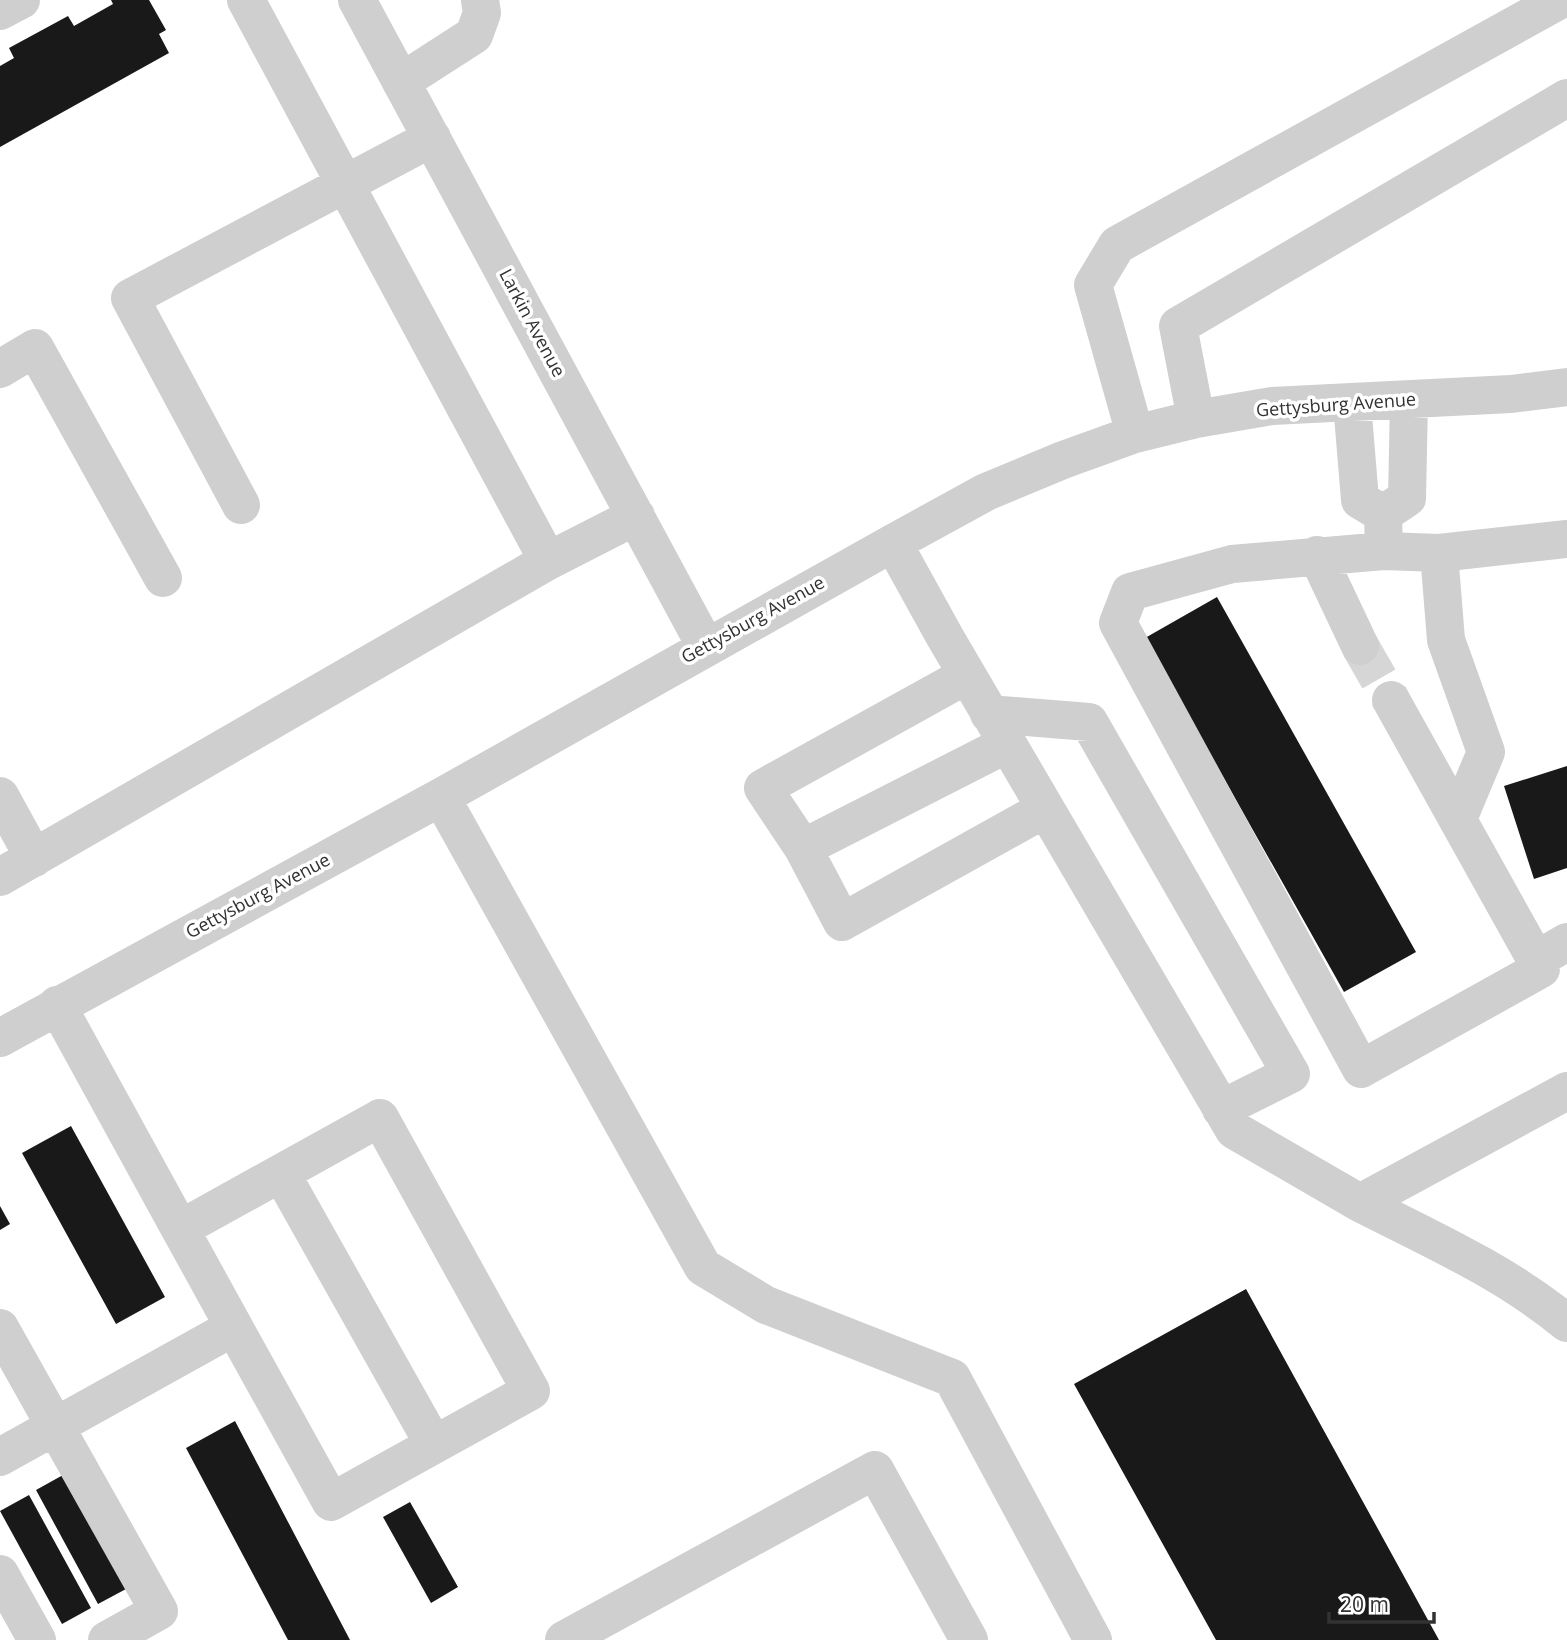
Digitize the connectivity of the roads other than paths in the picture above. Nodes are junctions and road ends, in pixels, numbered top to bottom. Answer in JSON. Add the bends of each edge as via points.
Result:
{"nodes":[{"id":1,"x":21,"y":0,"type":"edge"},
{"id":2,"x":246,"y":0,"type":"edge"},
{"id":3,"x":357,"y":0,"type":"edge"},
{"id":4,"x":480,"y":0,"type":"edge"},
{"id":5,"x":1560,"y":0,"type":"edge"},
{"id":6,"x":0,"y":11,"type":"edge"},
{"id":7,"x":401,"y":82,"type":"junction"},
{"id":8,"x":1567,"y":97,"type":"edge"},
{"id":9,"x":432,"y":138,"type":"junction"},
{"id":10,"x":346,"y":185,"type":"junction"},
{"id":11,"x":0,"y":369,"type":"edge"},
{"id":12,"x":1567,"y":387,"type":"edge"},
{"id":13,"x":1409,"y":400,"type":"junction"},
{"id":14,"x":1352,"y":403,"type":"junction"},
{"id":15,"x":1196,"y":419,"type":"junction"},
{"id":16,"x":1135,"y":434,"type":"junction"},
{"id":17,"x":241,"y":505,"type":"dead end"},
{"id":18,"x":1383,"y":514,"type":"junction"},
{"id":19,"x":636,"y":516,"type":"junction"},
{"id":20,"x":1567,"y":539,"type":"edge"},
{"id":21,"x":893,"y":543,"type":"junction"},
{"id":22,"x":1384,"y":551,"type":"junction"},
{"id":23,"x":1439,"y":553,"type":"junction"},
{"id":24,"x":1317,"y":555,"type":"junction"},
{"id":25,"x":548,"y":561,"type":"junction"},
{"id":26,"x":163,"y":578,"type":"dead end"},
{"id":27,"x":1360,"y":646,"type":"tunnel mouth"},
{"id":28,"x":706,"y":647,"type":"junction"},
{"id":29,"x":967,"y":676,"type":"junction"},
{"id":30,"x":1391,"y":701,"type":"tunnel mouth"},
{"id":31,"x":998,"y":729,"type":"junction"},
{"id":32,"x":0,"y":796,"type":"edge"},
{"id":33,"x":441,"y":797,"type":"junction"},
{"id":34,"x":1045,"y":809,"type":"junction"},
{"id":35,"x":1458,"y":819,"type":"junction"},
{"id":36,"x":803,"y":848,"type":"junction"},
{"id":37,"x":34,"y":858,"type":"junction"},
{"id":38,"x":0,"y":877,"type":"edge"},
{"id":39,"x":1552,"y":951,"type":"edge"},
{"id":40,"x":57,"y":1005,"type":"junction"},
{"id":41,"x":0,"y":1037,"type":"edge"},
{"id":42,"x":1567,"y":1091,"type":"edge"},
{"id":43,"x":1221,"y":1109,"type":"junction"},
{"id":44,"x":281,"y":1173,"type":"junction"},
{"id":45,"x":1360,"y":1203,"type":"junction"},
{"id":46,"x":180,"y":1229,"type":"junction"},
{"id":47,"x":1567,"y":1323,"type":"edge"},
{"id":48,"x":234,"y":1327,"type":"junction"},
{"id":49,"x":0,"y":1328,"type":"edge"},
{"id":50,"x":55,"y":1426,"type":"junction"},
{"id":51,"x":434,"y":1445,"type":"junction"},
{"id":52,"x":0,"y":1457,"type":"edge"},
{"id":53,"x":0,"y":1574,"type":"edge"},
{"id":54,"x":37,"y":1640,"type":"edge"},
{"id":55,"x":107,"y":1640,"type":"edge"},
{"id":56,"x":564,"y":1640,"type":"edge"},
{"id":57,"x":969,"y":1640,"type":"edge"},
{"id":58,"x":1093,"y":1640,"type":"edge"}],
"edges":[{"from":1,"to":6,"type":"street"},
{"from":2,"to":10,"type":"street"},
{"from":3,"to":7,"type":"street","name":"Larkin Avenue"},
{"from":4,"to":7,"type":"street","via":[[482,13],[474,35]]},
{"from":5,"to":16,"type":"street","via":[[1117,245],[1093,285]]},
{"from":7,"to":9,"type":"street","name":"Larkin Avenue"},
{"from":8,"to":15,"type":"street","via":[[1178,326]]},
{"from":9,"to":10,"type":"street"},
{"from":9,"to":19,"type":"street","name":"Larkin Avenue"},
{"from":10,"to":17,"type":"street","via":[[130,298]]},
{"from":10,"to":25,"type":"street"},
{"from":11,"to":26,"type":"street","via":[[35,348]]},
{"from":12,"to":13,"type":"street","name":"Gettysburg Avenue"},
{"from":13,"to":14,"type":"street","name":"Gettysburg Avenue"},
{"from":13,"to":18,"type":"street","via":[[1406,498]]},
{"from":14,"to":15,"type":"street","name":"Gettysburg Avenue","via":[[1272,406]]},
{"from":14,"to":18,"type":"street","via":[[1360,500]]},
{"from":15,"to":16,"type":"street","name":"Gettysburg Avenue"},
{"from":16,"to":21,"type":"street","name":"Gettysburg Avenue","via":[[986,492]]},
{"from":18,"to":22,"type":"street"},
{"from":19,"to":25,"type":"street"},
{"from":19,"to":28,"type":"street","name":"Larkin Avenue"},
{"from":20,"to":23,"type":"street"},
{"from":21,"to":28,"type":"street","name":"Gettysburg Avenue"},
{"from":21,"to":29,"type":"street"},
{"from":22,"to":23,"type":"street"},
{"from":22,"to":24,"type":"street"},
{"from":23,"to":35,"type":"street","via":[[1446,639],[1486,752]]},
{"from":24,"to":27,"type":"street"},
{"from":24,"to":39,"type":"street","via":[[1232,564],[1130,592],[1118,623],[1361,1069],[1541,969]]},
{"from":25,"to":37,"type":"street"},
{"from":28,"to":33,"type":"street","name":"Gettysburg Avenue"},
{"from":29,"to":31,"type":"street"},
{"from":29,"to":36,"type":"street","via":[[763,788]]},
{"from":30,"to":35,"type":"street"},
{"from":31,"to":34,"type":"street"},
{"from":31,"to":36,"type":"street"},
{"from":31,"to":43,"type":"street","via":[[1089,722],[1291,1074]]},
{"from":32,"to":37,"type":"street"},
{"from":33,"to":40,"type":"street","name":"Gettysburg Avenue"},
{"from":33,"to":58,"type":"street","via":[[703,1267],[766,1305],[952,1378]]},
{"from":34,"to":36,"type":"street","via":[[842,922]]},
{"from":34,"to":43,"type":"street"},
{"from":35,"to":39,"type":"street"},
{"from":37,"to":38,"type":"street"},
{"from":40,"to":41,"type":"street","name":"Gettysburg Avenue"},
{"from":40,"to":46,"type":"street"},
{"from":42,"to":45,"type":"street"},
{"from":43,"to":45,"type":"street","via":[[1234,1130]]},
{"from":44,"to":46,"type":"street"},
{"from":44,"to":51,"type":"street"},
{"from":44,"to":51,"type":"street","via":[[380,1118],[531,1391]]},
{"from":45,"to":47,"type":"street","via":[[1472,1260]]},
{"from":46,"to":48,"type":"street"},
{"from":48,"to":50,"type":"street"},
{"from":48,"to":51,"type":"street","via":[[331,1502]]},
{"from":49,"to":50,"type":"street"},
{"from":50,"to":52,"type":"street"},
{"from":50,"to":55,"type":"street","via":[[159,1611]]},
{"from":53,"to":54,"type":"street"},
{"from":56,"to":57,"type":"street","via":[[875,1470]]}]}
